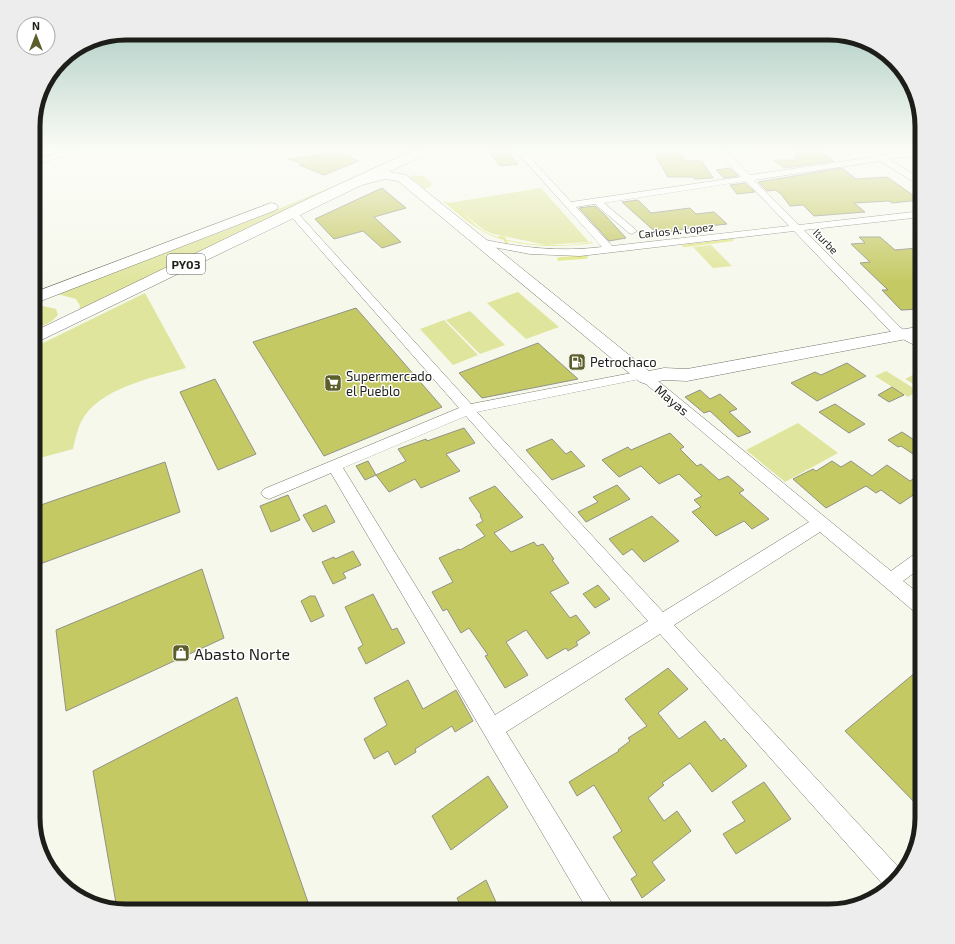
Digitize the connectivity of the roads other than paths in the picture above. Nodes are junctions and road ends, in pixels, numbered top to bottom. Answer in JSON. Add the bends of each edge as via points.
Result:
{"nodes":[{"id":1,"x":300,"y":195,"type":"edge"},
{"id":2,"x":327,"y":195,"type":"edge"},
{"id":3,"x":425,"y":195,"type":"edge"},
{"id":4,"x":561,"y":195,"type":"edge"},
{"id":5,"x":636,"y":195,"type":"edge"},
{"id":6,"x":764,"y":195,"type":"edge"},
{"id":7,"x":597,"y":201,"type":"junction"},
{"id":8,"x":570,"y":205,"type":"junction"},
{"id":9,"x":292,"y":212,"type":"junction"},
{"id":10,"x":915,"y":215,"type":"edge"},
{"id":11,"x":796,"y":228,"type":"junction"},
{"id":12,"x":632,"y":231,"type":"dead end"},
{"id":13,"x":481,"y":242,"type":"junction"},
{"id":14,"x":609,"y":249,"type":"junction"},
{"id":15,"x":40,"y":297,"type":"edge"},
{"id":16,"x":40,"y":300,"type":"edge"},
{"id":17,"x":915,"y":325,"type":"edge"},
{"id":18,"x":58,"y":327,"type":"junction"},
{"id":19,"x":898,"y":331,"type":"junction"},
{"id":20,"x":915,"y":331,"type":"edge"},
{"id":21,"x":40,"y":336,"type":"edge"},
{"id":22,"x":915,"y":342,"type":"edge"},
{"id":23,"x":644,"y":377,"type":"junction"},
{"id":24,"x":468,"y":410,"type":"junction"},
{"id":25,"x":334,"y":466,"type":"junction"},
{"id":26,"x":269,"y":493,"type":"dead end"},
{"id":27,"x":821,"y":523,"type":"junction"},
{"id":28,"x":915,"y":563,"type":"edge"},
{"id":29,"x":890,"y":581,"type":"junction"},
{"id":30,"x":915,"y":601,"type":"edge"},
{"id":31,"x":662,"y":623,"type":"junction"},
{"id":32,"x":492,"y":729,"type":"junction"},
{"id":33,"x":892,"y":877,"type":"edge"},
{"id":34,"x":598,"y":904,"type":"edge"}],
"edges":[{"from":1,"to":15,"type":"highway","number":"PY03","via":[[237,221],[121,263]]},
{"from":2,"to":9,"type":"highway","number":"PY03"},
{"from":3,"to":13,"type":"street","name":"Mayas"},
{"from":4,"to":8,"type":"street"},
{"from":5,"to":7,"type":"street"},
{"from":6,"to":11,"type":"street","name":"Iturbe"},
{"from":7,"to":8,"type":"street"},
{"from":7,"to":12,"type":"street"},
{"from":8,"to":14,"type":"street"},
{"from":9,"to":18,"type":"highway","number":"PY03"},
{"from":9,"to":24,"type":"street"},
{"from":10,"to":11,"type":"street","name":"Carlos A. Lopez"},
{"from":11,"to":14,"type":"street","name":"Carlos A. Lopez"},
{"from":11,"to":19,"type":"street","name":"Iturbe"},
{"from":13,"to":14,"type":"street","name":"Carlos A. Lopez","via":[[518,251],[548,254]]},
{"from":13,"to":23,"type":"street","name":"Mayas"},
{"from":16,"to":18,"type":"highway","via":[[67,304],[69,312],[66,320]]},
{"from":17,"to":19,"type":"street"},
{"from":18,"to":21,"type":"highway","number":"PY03"},
{"from":19,"to":20,"type":"street"},
{"from":19,"to":22,"type":"street","name":"Iturbe"},
{"from":19,"to":23,"type":"street","via":[[687,375],[664,374]]},
{"from":23,"to":24,"type":"street","via":[[478,406]]},
{"from":23,"to":27,"type":"street","name":"Mayas"},
{"from":24,"to":25,"type":"street"},
{"from":24,"to":31,"type":"street"},
{"from":25,"to":26,"type":"street"},
{"from":25,"to":32,"type":"street"},
{"from":27,"to":29,"type":"street","name":"Mayas"},
{"from":27,"to":31,"type":"street"},
{"from":28,"to":29,"type":"street"},
{"from":29,"to":30,"type":"street","name":"Mayas"},
{"from":31,"to":32,"type":"street"},
{"from":31,"to":33,"type":"street"},
{"from":32,"to":34,"type":"street"}]}
